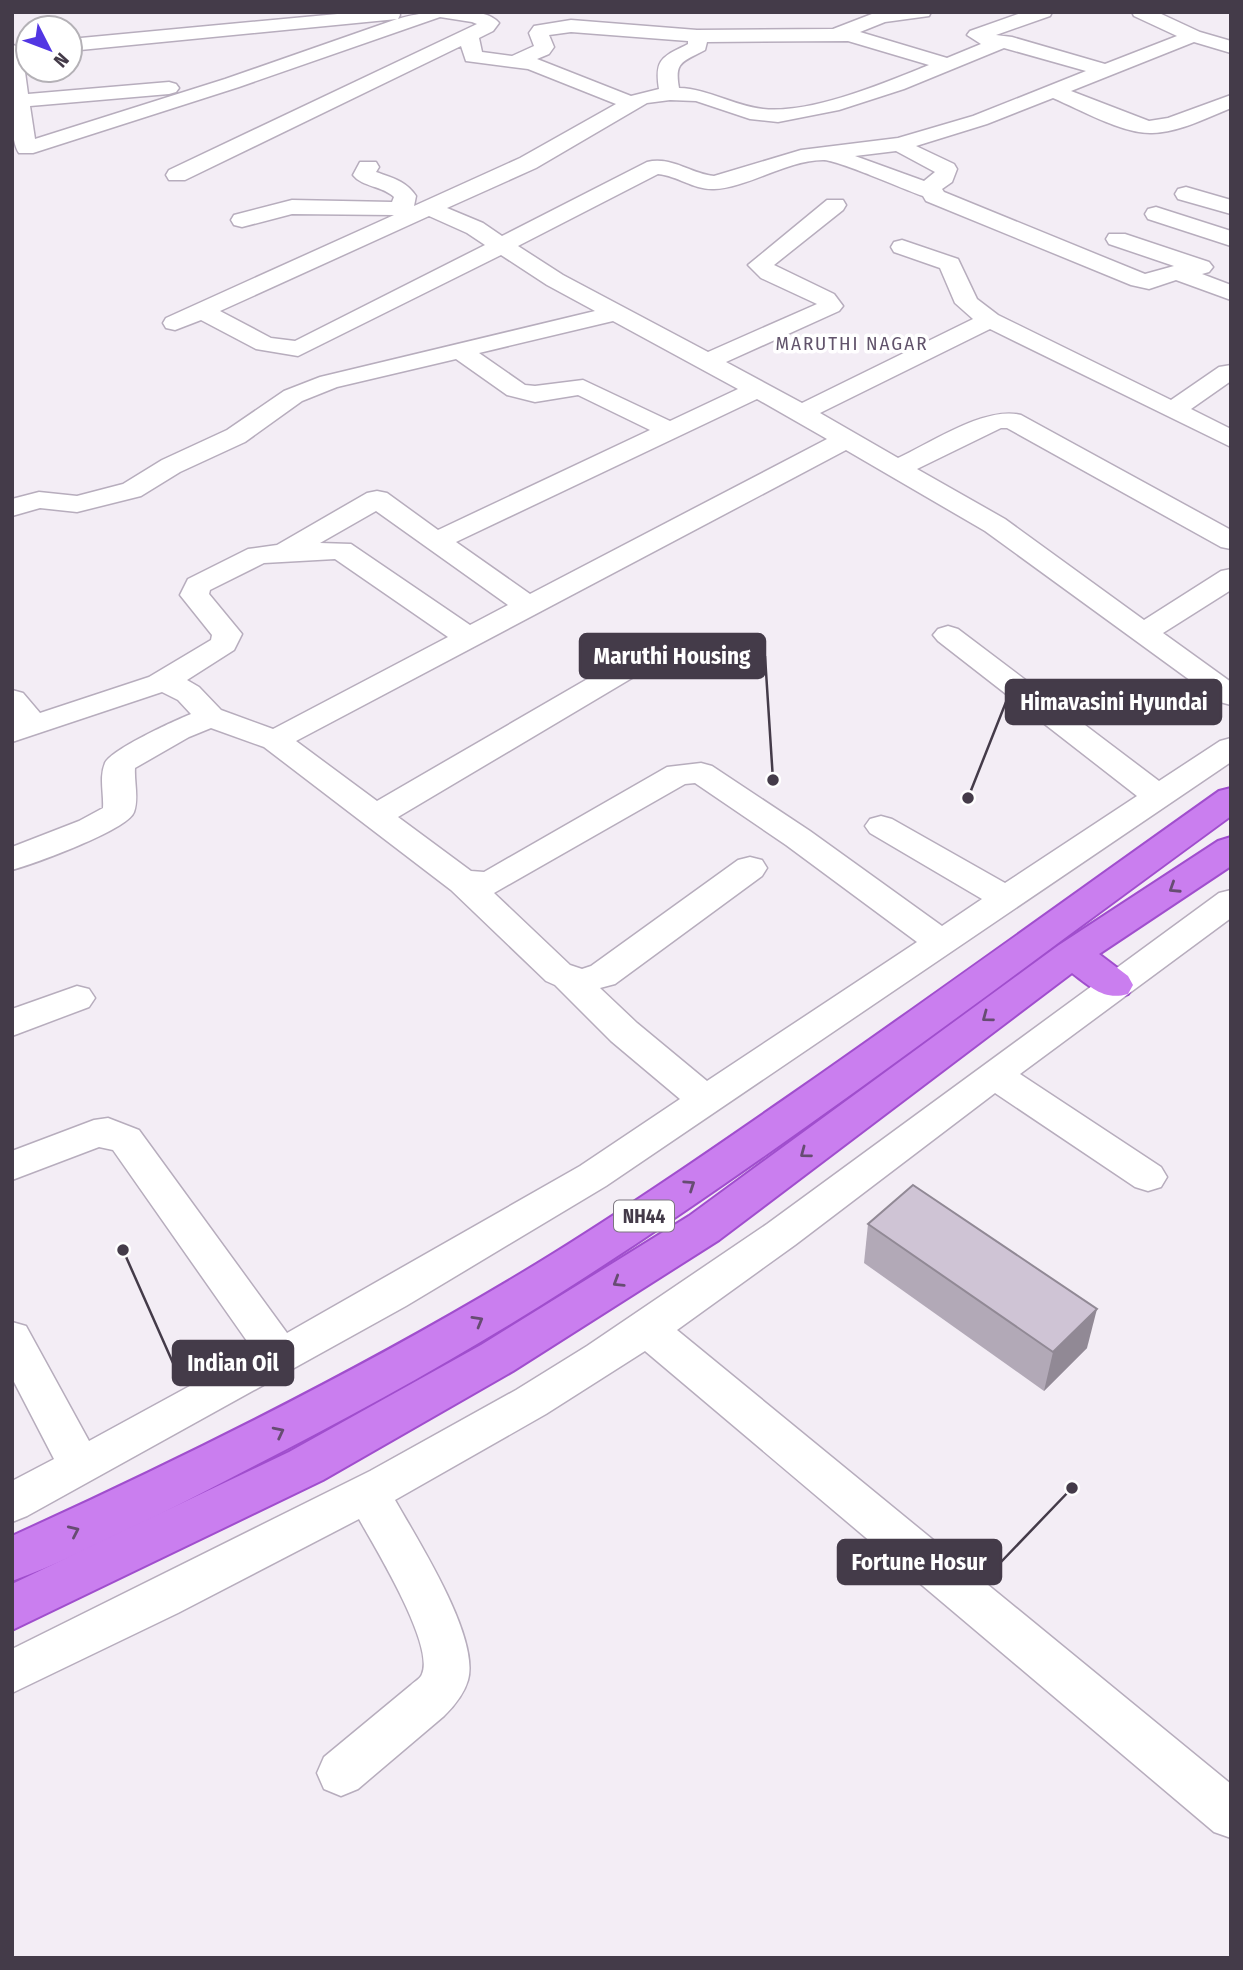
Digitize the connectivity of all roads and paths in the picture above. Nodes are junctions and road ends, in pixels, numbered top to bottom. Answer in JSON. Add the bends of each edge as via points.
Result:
{"nodes":[{"id":1,"x":430,"y":12,"type":"edge"},
{"id":2,"x":922,"y":12,"type":"edge"},
{"id":3,"x":1043,"y":12,"type":"edge"},
{"id":4,"x":449,"y":13,"type":"edge"},
{"id":5,"x":1146,"y":13,"type":"edge"},
{"id":6,"x":353,"y":15,"type":"edge"},
{"id":7,"x":509,"y":16,"type":"dead end"},
{"id":8,"x":489,"y":23,"type":"junction"},
{"id":9,"x":837,"y":34,"type":"junction"},
{"id":10,"x":1231,"y":34,"type":"edge"},
{"id":11,"x":469,"y":35,"type":"junction"},
{"id":12,"x":697,"y":36,"type":"junction"},
{"id":13,"x":1201,"y":38,"type":"junction"},
{"id":14,"x":959,"y":39,"type":"junction"},
{"id":15,"x":1005,"y":41,"type":"junction"},
{"id":16,"x":84,"y":44,"type":"edge"},
{"id":17,"x":1231,"y":47,"type":"edge"},
{"id":18,"x":12,"y":50,"type":"edge"},
{"id":19,"x":911,"y":52,"type":"junction"},
{"id":20,"x":517,"y":61,"type":"junction"},
{"id":21,"x":948,"y":64,"type":"junction"},
{"id":22,"x":1104,"y":69,"type":"junction"},
{"id":23,"x":232,"y":83,"type":"junction"},
{"id":24,"x":1051,"y":90,"type":"junction"},
{"id":25,"x":670,"y":94,"type":"junction"},
{"id":26,"x":15,"y":101,"type":"edge"},
{"id":27,"x":1231,"y":101,"type":"edge"},
{"id":28,"x":631,"y":103,"type":"junction"},
{"id":29,"x":900,"y":144,"type":"junction"},
{"id":30,"x":19,"y":146,"type":"edge"},
{"id":31,"x":829,"y":154,"type":"junction"},
{"id":32,"x":368,"y":167,"type":"dead end"},
{"id":33,"x":177,"y":175,"type":"dead end"},
{"id":34,"x":930,"y":191,"type":"junction"},
{"id":35,"x":1186,"y":194,"type":"dead end"},
{"id":36,"x":835,"y":205,"type":"dead end"},
{"id":37,"x":1231,"y":207,"type":"edge"},
{"id":38,"x":417,"y":211,"type":"junction"},
{"id":39,"x":1156,"y":214,"type":"dead end"},
{"id":40,"x":242,"y":220,"type":"dead end"},
{"id":41,"x":1117,"y":239,"type":"dead end"},
{"id":42,"x":1230,"y":243,"type":"edge"},
{"id":43,"x":503,"y":244,"type":"junction"},
{"id":44,"x":902,"y":247,"type":"dead end"},
{"id":45,"x":1195,"y":272,"type":"junction"},
{"id":46,"x":1231,"y":293,"type":"edge"},
{"id":47,"x":201,"y":311,"type":"junction"},
{"id":48,"x":615,"y":313,"type":"junction"},
{"id":49,"x":990,"y":320,"type":"junction"},
{"id":50,"x":175,"y":323,"type":"dead end"},
{"id":51,"x":461,"y":351,"type":"junction"},
{"id":52,"x":707,"y":362,"type":"junction"},
{"id":53,"x":1228,"y":372,"type":"dead end"},
{"id":54,"x":758,"y":389,"type":"junction"},
{"id":55,"x":1173,"y":410,"type":"junction"},
{"id":56,"x":801,"y":413,"type":"junction"},
{"id":57,"x":669,"y":430,"type":"junction"},
{"id":58,"x":846,"y":439,"type":"junction"},
{"id":59,"x":1231,"y":439,"type":"edge"},
{"id":60,"x":899,"y":468,"type":"junction"},
{"id":61,"x":12,"y":508,"type":"edge"},
{"id":62,"x":436,"y":541,"type":"junction"},
{"id":63,"x":1231,"y":541,"type":"edge"},
{"id":64,"x":282,"y":553,"type":"junction"},
{"id":65,"x":1231,"y":577,"type":"edge"},
{"id":66,"x":528,"y":607,"type":"junction"},
{"id":67,"x":1143,"y":632,"type":"junction"},
{"id":68,"x":948,"y":635,"type":"dead end"},
{"id":69,"x":469,"y":638,"type":"junction"},
{"id":70,"x":626,"y":669,"type":"dead end"},
{"id":71,"x":160,"y":683,"type":"junction"},
{"id":72,"x":1231,"y":696,"type":"edge"},
{"id":73,"x":12,"y":699,"type":"edge"},
{"id":74,"x":210,"y":717,"type":"junction"},
{"id":75,"x":23,"y":729,"type":"edge"},
{"id":76,"x":275,"y":740,"type":"junction"},
{"id":77,"x":1231,"y":748,"type":"edge"},
{"id":78,"x":1158,"y":796,"type":"junction"},
{"id":79,"x":1231,"y":799,"type":"edge"},
{"id":80,"x":376,"y":816,"type":"junction"},
{"id":81,"x":881,"y":826,"type":"dead end"},
{"id":82,"x":1231,"y":849,"type":"edge"},
{"id":83,"x":12,"y":859,"type":"edge"},
{"id":84,"x":750,"y":868,"type":"dead end"},
{"id":85,"x":463,"y":882,"type":"junction"},
{"id":86,"x":1005,"y":898,"type":"junction"},
{"id":87,"x":1231,"y":901,"type":"edge"},
{"id":88,"x":941,"y":942,"type":"junction"},
{"id":89,"x":1072,"y":954,"type":"junction"},
{"id":90,"x":568,"y":978,"type":"junction"},
{"id":91,"x":1114,"y":985,"type":"junction"},
{"id":92,"x":77,"y":998,"type":"dead end"},
{"id":93,"x":12,"y":1023,"type":"edge"},
{"id":94,"x":994,"y":1074,"type":"junction"},
{"id":95,"x":706,"y":1101,"type":"junction"},
{"id":96,"x":12,"y":1166,"type":"edge"},
{"id":97,"x":1148,"y":1178,"type":"dead end"},
{"id":98,"x":646,"y":1328,"type":"junction"},
{"id":99,"x":12,"y":1338,"type":"edge"},
{"id":100,"x":281,"y":1357,"type":"junction"},
{"id":101,"x":80,"y":1466,"type":"junction"},
{"id":102,"x":368,"y":1494,"type":"junction"},
{"id":103,"x":12,"y":1503,"type":"edge"},
{"id":104,"x":12,"y":1559,"type":"edge"},
{"id":105,"x":12,"y":1608,"type":"edge"},
{"id":106,"x":12,"y":1672,"type":"edge"},
{"id":107,"x":341,"y":1773,"type":"dead end"},
{"id":108,"x":1231,"y":1815,"type":"edge"}],
"edges":[{"from":1,"to":6,"type":"street"},
{"from":2,"to":9,"type":"street","via":[[881,17]]},
{"from":3,"to":14,"type":"street"},
{"from":4,"to":8,"type":"street"},
{"from":4,"to":23,"type":"street"},
{"from":5,"to":13,"type":"street"},
{"from":6,"to":16,"type":"street"},
{"from":7,"to":8,"type":"street"},
{"from":8,"to":11,"type":"street"},
{"from":9,"to":12,"type":"street"},
{"from":9,"to":19,"type":"street"},
{"from":10,"to":13,"type":"street"},
{"from":11,"to":20,"type":"street","via":[[473,57]]},
{"from":11,"to":33,"type":"street"},
{"from":12,"to":20,"type":"street","via":[[560,26],[541,30],[542,50]]},
{"from":12,"to":25,"type":"street","via":[[698,46],[672,60],[666,71]]},
{"from":13,"to":17,"type":"street"},
{"from":13,"to":22,"type":"street"},
{"from":14,"to":15,"type":"street"},
{"from":14,"to":19,"type":"street"},
{"from":15,"to":21,"type":"street"},
{"from":15,"to":22,"type":"street"},
{"from":18,"to":26,"type":"street"},
{"from":19,"to":21,"type":"street"},
{"from":20,"to":28,"type":"street"},
{"from":21,"to":25,"type":"street","via":[[832,106],[778,116],[757,115],[698,95]]},
{"from":22,"to":24,"type":"street"},
{"from":23,"to":26,"type":"street"},
{"from":23,"to":30,"type":"street"},
{"from":24,"to":27,"type":"street","via":[[1149,128]]},
{"from":24,"to":29,"type":"street","via":[[980,120]]},
{"from":25,"to":28,"type":"street"},
{"from":26,"to":30,"type":"street"},
{"from":28,"to":38,"type":"street","via":[[559,147]]},
{"from":29,"to":31,"type":"street"},
{"from":29,"to":34,"type":"street","via":[[946,169]]},
{"from":31,"to":34,"type":"street"},
{"from":31,"to":43,"type":"street","via":[[801,156],[715,183],[655,167]]},
{"from":32,"to":38,"type":"street","via":[[364,175],[395,186]]},
{"from":34,"to":45,"type":"street","via":[[980,217],[1139,280]]},
{"from":35,"to":37,"type":"street"},
{"from":36,"to":52,"type":"street","via":[[760,265],[826,299],[831,306]]},
{"from":38,"to":40,"type":"street","via":[[292,207]]},
{"from":38,"to":43,"type":"street"},
{"from":38,"to":47,"type":"street"},
{"from":39,"to":42,"type":"street"},
{"from":41,"to":45,"type":"street"},
{"from":42,"to":45,"type":"street"},
{"from":43,"to":47,"type":"street","via":[[298,348],[265,344]]},
{"from":43,"to":48,"type":"street"},
{"from":44,"to":49,"type":"street","via":[[950,264],[967,303]]},
{"from":45,"to":46,"type":"street"},
{"from":47,"to":50,"type":"street"},
{"from":48,"to":51,"type":"street"},
{"from":48,"to":52,"type":"street"},
{"from":49,"to":55,"type":"street"},
{"from":49,"to":56,"type":"street"},
{"from":51,"to":57,"type":"street","via":[[520,393],[583,388]]},
{"from":51,"to":61,"type":"street","via":[[307,389],[236,436],[132,490],[77,504],[39,500]]},
{"from":52,"to":54,"type":"street"},
{"from":53,"to":55,"type":"street"},
{"from":54,"to":56,"type":"street"},
{"from":54,"to":57,"type":"street"},
{"from":55,"to":59,"type":"street"},
{"from":56,"to":58,"type":"street"},
{"from":57,"to":62,"type":"street"},
{"from":58,"to":60,"type":"street"},
{"from":58,"to":66,"type":"street"},
{"from":60,"to":63,"type":"street","via":[[996,421],[1012,420]]},
{"from":60,"to":67,"type":"street","via":[[995,524]]},
{"from":62,"to":64,"type":"street","via":[[377,499]]},
{"from":62,"to":66,"type":"street"},
{"from":64,"to":69,"type":"street","via":[[341,550]]},
{"from":64,"to":71,"type":"street","via":[[258,555],[198,585],[197,602],[227,639]]},
{"from":65,"to":67,"type":"street"},
{"from":66,"to":69,"type":"street"},
{"from":67,"to":72,"type":"street"},
{"from":68,"to":78,"type":"street"},
{"from":69,"to":76,"type":"street"},
{"from":70,"to":80,"type":"street"},
{"from":71,"to":74,"type":"street","via":[[189,693]]},
{"from":71,"to":75,"type":"street"},
{"from":73,"to":75,"type":"street"},
{"from":74,"to":76,"type":"street"},
{"from":74,"to":83,"type":"street","via":[[121,763],[118,813]]},
{"from":76,"to":80,"type":"street"},
{"from":77,"to":78,"type":"street"},
{"from":78,"to":86,"type":"street"},
{"from":104,"to":79,"type":"highway","number":"NH44","one_way":true,"via":[[180,1482],[336,1403],[513,1301],[741,1151]]},
{"from":80,"to":85,"type":"street"},
{"from":81,"to":86,"type":"street"},
{"from":82,"to":89,"type":"highway","number":"NH44","one_way":true},
{"from":84,"to":90,"type":"street","via":[[603,975],[581,981]]},
{"from":85,"to":88,"type":"street","via":[[490,883],[678,774],[701,773]]},
{"from":85,"to":90,"type":"street"},
{"from":86,"to":88,"type":"street"},
{"from":87,"to":91,"type":"street"},
{"from":88,"to":95,"type":"street"},
{"from":89,"to":91,"type":"highway"},
{"from":89,"to":105,"type":"highway","number":"NH44","one_way":true,"via":[[704,1228],[498,1358],[306,1466]]},
{"from":90,"to":95,"type":"street"},
{"from":91,"to":94,"type":"street"},
{"from":92,"to":93,"type":"street"},
{"from":94,"to":97,"type":"street"},
{"from":94,"to":98,"type":"street","via":[[759,1251]]},
{"from":95,"to":100,"type":"street","via":[[593,1177]]},
{"from":96,"to":100,"type":"street","via":[[94,1134],[107,1132],[126,1140]]},
{"from":98,"to":102,"type":"street"},
{"from":98,"to":108,"type":"street"},
{"from":99,"to":101,"type":"street"},
{"from":100,"to":101,"type":"street"},
{"from":101,"to":103,"type":"street"},
{"from":102,"to":106,"type":"street"},
{"from":102,"to":107,"type":"street","via":[[440,1626],[447,1656],[446,1679],[433,1696]]}]}
